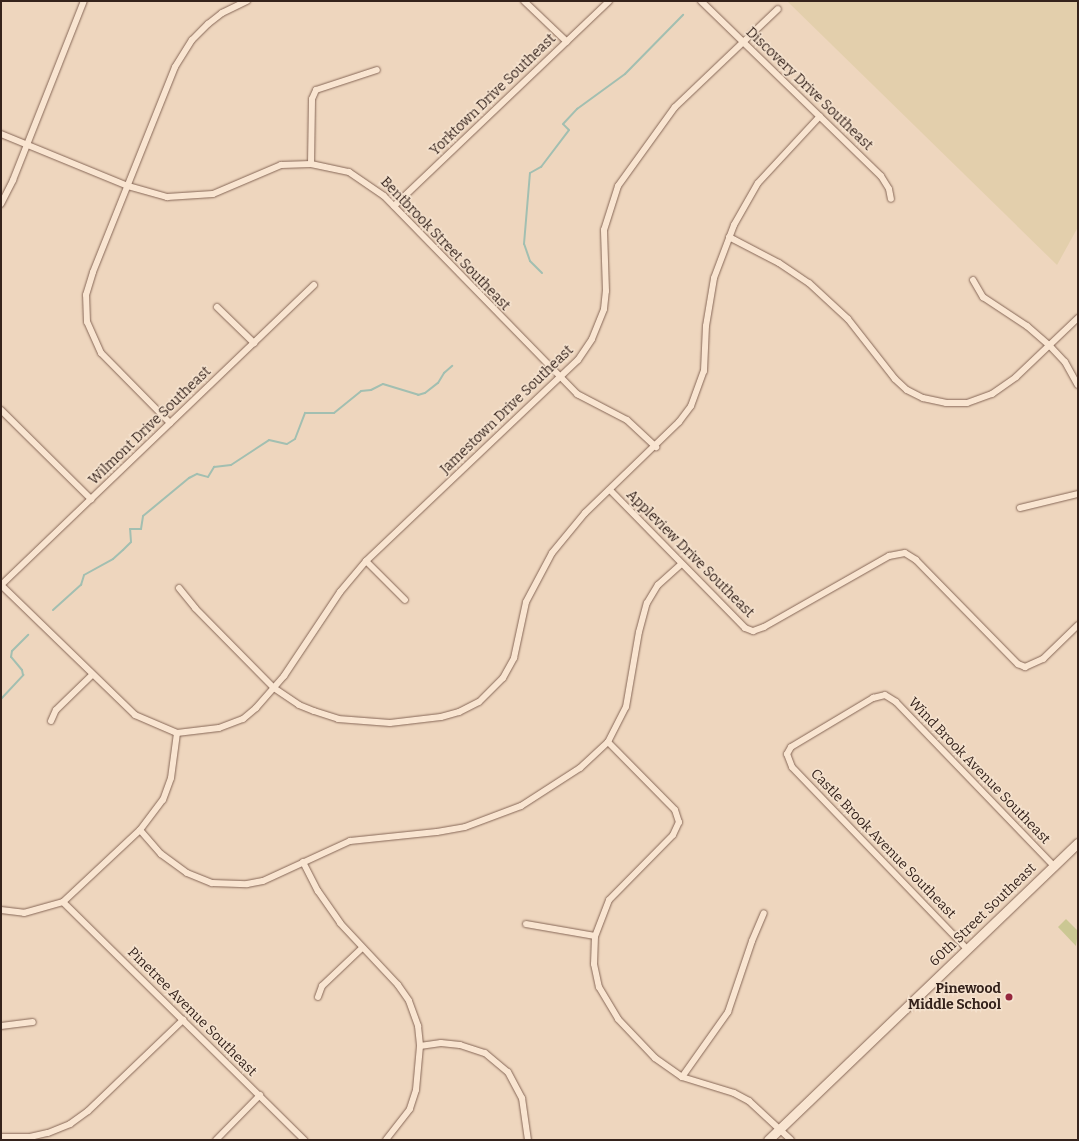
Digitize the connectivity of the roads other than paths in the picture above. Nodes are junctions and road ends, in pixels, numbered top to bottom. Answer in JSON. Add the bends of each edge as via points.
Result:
{"nodes":[{"id":1,"x":84,"y":1,"type":"edge"},
{"id":2,"x":247,"y":1,"type":"edge"},
{"id":3,"x":524,"y":1,"type":"edge"},
{"id":4,"x":609,"y":1,"type":"edge"},
{"id":5,"x":701,"y":1,"type":"edge"},
{"id":6,"x":778,"y":9,"type":"dead end"},
{"id":7,"x":566,"y":42,"type":"junction"},
{"id":8,"x":743,"y":42,"type":"junction"},
{"id":9,"x":377,"y":70,"type":"dead end"},
{"id":10,"x":820,"y":116,"type":"junction"},
{"id":11,"x":1,"y":134,"type":"edge"},
{"id":12,"x":26,"y":144,"type":"junction"},
{"id":13,"x":311,"y":164,"type":"junction"},
{"id":14,"x":128,"y":186,"type":"junction"},
{"id":15,"x":891,"y":199,"type":"dead end"},
{"id":16,"x":1,"y":204,"type":"edge"},
{"id":17,"x":394,"y":206,"type":"junction"},
{"id":18,"x":729,"y":237,"type":"junction"},
{"id":19,"x":973,"y":280,"type":"dead end"},
{"id":20,"x":314,"y":284,"type":"dead end"},
{"id":21,"x":217,"y":306,"type":"dead end"},
{"id":22,"x":1078,"y":318,"type":"edge"},
{"id":23,"x":254,"y":343,"type":"junction"},
{"id":24,"x":1049,"y":345,"type":"junction"},
{"id":25,"x":560,"y":378,"type":"junction"},
{"id":26,"x":1078,"y":385,"type":"edge"},
{"id":27,"x":1,"y":410,"type":"edge"},
{"id":28,"x":170,"y":423,"type":"junction"},
{"id":29,"x":656,"y":447,"type":"junction"},
{"id":30,"x":610,"y":490,"type":"junction"},
{"id":31,"x":1078,"y":494,"type":"edge"},
{"id":32,"x":91,"y":499,"type":"junction"},
{"id":33,"x":1020,"y":508,"type":"dead end"},
{"id":34,"x":366,"y":561,"type":"junction"},
{"id":35,"x":681,"y":564,"type":"junction"},
{"id":36,"x":1,"y":585,"type":"edge"},
{"id":37,"x":179,"y":588,"type":"dead end"},
{"id":38,"x":405,"y":600,"type":"dead end"},
{"id":39,"x":1078,"y":625,"type":"edge"},
{"id":40,"x":92,"y":675,"type":"junction"},
{"id":41,"x":274,"y":688,"type":"junction"},
{"id":42,"x":885,"y":695,"type":"joint"},
{"id":43,"x":50,"y":721,"type":"dead end"},
{"id":44,"x":177,"y":733,"type":"junction"},
{"id":45,"x":608,"y":742,"type":"junction"},
{"id":46,"x":140,"y":830,"type":"junction"},
{"id":47,"x":1078,"y":843,"type":"edge"},
{"id":48,"x":303,"y":862,"type":"junction"},
{"id":49,"x":1054,"y":866,"type":"junction"},
{"id":50,"x":63,"y":902,"type":"junction"},
{"id":51,"x":1,"y":910,"type":"edge"},
{"id":52,"x":764,"y":913,"type":"dead end"},
{"id":53,"x":526,"y":924,"type":"dead end"},
{"id":54,"x":595,"y":936,"type":"junction"},
{"id":55,"x":362,"y":948,"type":"junction"},
{"id":56,"x":967,"y":949,"type":"junction"},
{"id":57,"x":318,"y":997,"type":"dead end"},
{"id":58,"x":183,"y":1020,"type":"junction"},
{"id":59,"x":33,"y":1022,"type":"dead end"},
{"id":60,"x":1,"y":1026,"type":"edge"},
{"id":61,"x":420,"y":1046,"type":"junction"},
{"id":62,"x":682,"y":1077,"type":"junction"},
{"id":63,"x":260,"y":1095,"type":"junction"},
{"id":64,"x":779,"y":1129,"type":"junction"},
{"id":65,"x":1,"y":1137,"type":"edge"},
{"id":66,"x":216,"y":1140,"type":"edge"},
{"id":67,"x":304,"y":1140,"type":"edge"},
{"id":68,"x":386,"y":1140,"type":"edge"},
{"id":69,"x":528,"y":1140,"type":"edge"},
{"id":70,"x":768,"y":1140,"type":"edge"},
{"id":71,"x":791,"y":1140,"type":"edge"}],
"edges":[{"from":1,"to":12,"type":"street"},
{"from":2,"to":14,"type":"street","via":[[222,13],[208,24],[181,56]]},
{"from":3,"to":7,"type":"street"},
{"from":4,"to":7,"type":"street","name":"Yorktown Drive Southeast"},
{"from":5,"to":8,"type":"street","name":"Discovery Drive Southeast"},
{"from":6,"to":8,"type":"street","name":"Jamestown Drive Southeast"},
{"from":7,"to":17,"type":"street","name":"Yorktown Drive Southeast"},
{"from":8,"to":10,"type":"street","name":"Discovery Drive Southeast"},
{"from":8,"to":25,"type":"street","name":"Jamestown Drive Southeast","via":[[675,107],[618,186],[604,230],[606,291],[602,314],[585,351]]},
{"from":9,"to":13,"type":"street","via":[[316,90],[312,99]]},
{"from":10,"to":15,"type":"street","name":"Discovery Drive Southeast","via":[[881,176],[889,189]]},
{"from":10,"to":18,"type":"street","via":[[758,183]]},
{"from":11,"to":12,"type":"street","name":"Bentbrook Street Southeast"},
{"from":12,"to":14,"type":"street","name":"Bentbrook Street Southeast"},
{"from":12,"to":16,"type":"street","via":[[12,184]]},
{"from":13,"to":14,"type":"street","name":"Bentbrook Street Southeast","via":[[268,169],[224,190],[199,197],[167,197]]},
{"from":13,"to":17,"type":"street","name":"Bentbrook Street Southeast","via":[[341,169],[363,179]]},
{"from":14,"to":28,"type":"street","via":[[88,287],[87,322],[105,358]]},
{"from":17,"to":25,"type":"street","name":"Bentbrook Street Southeast"},
{"from":18,"to":24,"type":"street","via":[[809,283],[848,319],[895,379],[907,390],[923,398],[946,404],[967,403],[992,394],[1016,377]]},
{"from":18,"to":29,"type":"street","via":[[714,278],[701,382],[691,406]]},
{"from":19,"to":24,"type":"street","via":[[983,297],[1027,326]]},
{"from":20,"to":23,"type":"street","name":"Wilmont Drive Southeast"},
{"from":21,"to":23,"type":"street"},
{"from":22,"to":24,"type":"street"},
{"from":23,"to":28,"type":"street","name":"Wilmont Drive Southeast"},
{"from":24,"to":26,"type":"street","via":[[1065,362]]},
{"from":25,"to":29,"type":"street","name":"Bentbrook Street Southeast","via":[[577,394],[627,420]]},
{"from":25,"to":34,"type":"street","name":"Jamestown Drive Southeast"},
{"from":27,"to":32,"type":"street"},
{"from":28,"to":32,"type":"street","name":"Wilmont Drive Southeast"},
{"from":29,"to":30,"type":"street"},
{"from":30,"to":35,"type":"street","name":"Appleview Drive Southeast"},
{"from":30,"to":41,"type":"street","name":"Appleview Drive Southeast","via":[[572,527],[546,561],[526,602],[514,658],[502,680],[473,706],[442,717],[367,723],[338,719],[314,711],[299,705]]},
{"from":31,"to":33,"type":"street"},
{"from":32,"to":36,"type":"street","name":"Wilmont Drive Southeast"},
{"from":34,"to":38,"type":"street"},
{"from":34,"to":41,"type":"street","name":"Jamestown Drive Southeast","via":[[340,592]]},
{"from":35,"to":39,"type":"street","name":"Appleview Drive Southeast","via":[[745,628],[754,631],[764,628],[889,556],[905,553],[916,560],[1010,658],[1021,665],[1033,665],[1042,659]]},
{"from":35,"to":45,"type":"street","via":[[658,585],[648,603],[638,636],[626,707]]},
{"from":36,"to":40,"type":"street"},
{"from":37,"to":41,"type":"street","name":"Appleview Drive Southeast","via":[[195,608]]},
{"from":40,"to":43,"type":"street","via":[[56,710]]},
{"from":40,"to":44,"type":"street","via":[[135,715]]},
{"from":41,"to":44,"type":"street","name":"Jamestown Drive Southeast","via":[[256,708],[234,723],[219,728]]},
{"from":42,"to":49,"type":"street","name":"Wind Brook Avenue Southeast","via":[[896,702]]},
{"from":42,"to":56,"type":"street","name":"Castle Brook Avenue Southeast","via":[[873,698],[797,742],[787,754],[792,767]]},
{"from":44,"to":46,"type":"street","via":[[171,778],[164,800]]},
{"from":45,"to":48,"type":"street","via":[[558,784],[521,806],[491,819],[437,832],[350,841]]},
{"from":45,"to":54,"type":"street","via":[[674,810],[679,822],[673,835],[609,900]]},
{"from":46,"to":48,"type":"street","via":[[175,865],[212,883],[247,884],[263,881]]},
{"from":46,"to":50,"type":"street"},
{"from":47,"to":49,"type":"main road","name":"60th Street Southeast"},
{"from":48,"to":55,"type":"street","via":[[318,891],[340,923]]},
{"from":49,"to":56,"type":"main road","name":"60th Street Southeast"},
{"from":50,"to":51,"type":"street","via":[[24,913]]},
{"from":50,"to":58,"type":"street","name":"Pinetree Avenue Southeast"},
{"from":52,"to":62,"type":"street","via":[[728,1012]]},
{"from":53,"to":54,"type":"street"},
{"from":54,"to":62,"type":"street","via":[[594,964],[599,987],[608,1006],[655,1058]]},
{"from":55,"to":57,"type":"street","via":[[322,986]]},
{"from":55,"to":61,"type":"street","via":[[396,982],[409,1002],[418,1026]]},
{"from":56,"to":64,"type":"main road","name":"60th Street Southeast"},
{"from":58,"to":63,"type":"street","name":"Pinetree Avenue Southeast"},
{"from":58,"to":65,"type":"street","via":[[88,1111],[70,1124],[30,1137]]},
{"from":59,"to":60,"type":"street"},
{"from":61,"to":68,"type":"street","via":[[416,1090],[410,1109]]},
{"from":61,"to":69,"type":"street","via":[[441,1043],[460,1045],[485,1053],[508,1072],[522,1098]]},
{"from":62,"to":64,"type":"street","via":[[734,1093],[749,1101]]},
{"from":63,"to":66,"type":"street"},
{"from":63,"to":67,"type":"street","name":"Pinetree Avenue Southeast"},
{"from":64,"to":70,"type":"main road","name":"60th Street Southeast"},
{"from":64,"to":71,"type":"street"}]}
